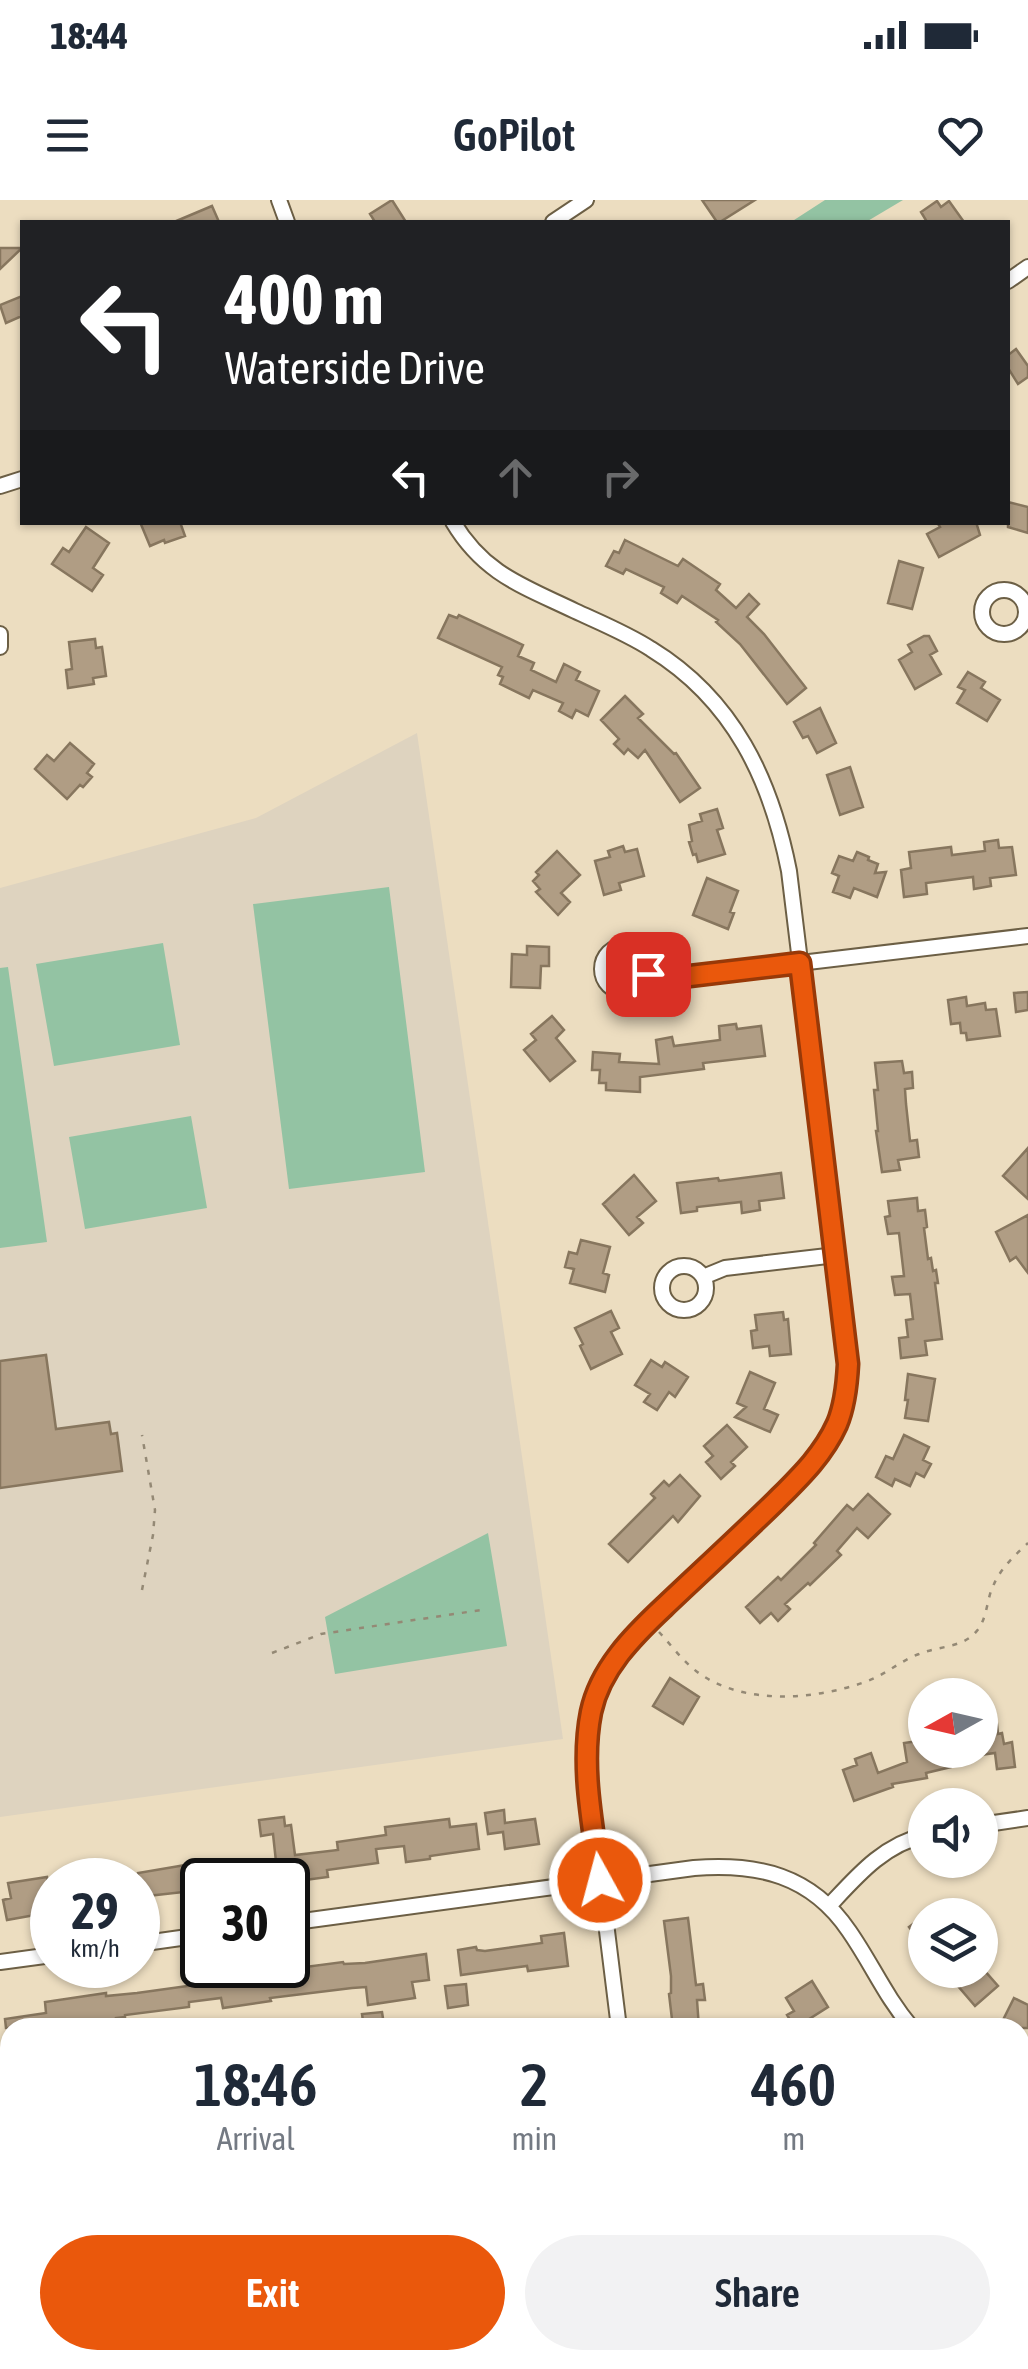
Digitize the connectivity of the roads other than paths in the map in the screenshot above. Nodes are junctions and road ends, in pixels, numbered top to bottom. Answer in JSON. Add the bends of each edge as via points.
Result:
{"nodes":[{"id":1,"x":586,"y":200,"type":"edge"},
{"id":2,"x":555,"y":220,"type":"edge"},
{"id":3,"x":455,"y":525,"type":"edge"},
{"id":4,"x":0,"y":634,"type":"edge"},
{"id":5,"x":0,"y":647,"type":"edge"},
{"id":6,"x":1028,"y":936,"type":"edge"},
{"id":7,"x":800,"y":963,"type":"junction"},
{"id":8,"x":648,"y":974,"type":"dead end"},
{"id":9,"x":836,"y":1255,"type":"junction"},
{"id":10,"x":703,"y":1276,"type":"dead end"},
{"id":11,"x":1028,"y":1818,"type":"edge"},
{"id":12,"x":998,"y":1822,"type":"edge"},
{"id":13,"x":908,"y":1842,"type":"edge"},
{"id":14,"x":600,"y":1880,"type":"junction"},
{"id":15,"x":829,"y":1906,"type":"junction"},
{"id":16,"x":310,"y":1920,"type":"edge"},
{"id":17,"x":30,"y":1958,"type":"edge"},
{"id":18,"x":0,"y":1962,"type":"edge"},
{"id":19,"x":618,"y":2018,"type":"edge"},
{"id":20,"x":905,"y":2018,"type":"edge"}],
"edges":[{"from":1,"to":2,"type":"street"},
{"from":3,"to":7,"type":"street","via":[[500,574],[652,649],[719,709],[766,784],[780,826]]},
{"from":4,"to":5,"type":"street"},
{"from":6,"to":7,"type":"street"},
{"from":7,"to":8,"type":"street","via":[[673,978]]},
{"from":7,"to":9,"type":"street"},
{"from":9,"to":10,"type":"street"},
{"from":9,"to":14,"type":"street","via":[[848,1364],[842,1408],[826,1444],[759,1518],[639,1630],[600,1686],[587,1743]]},
{"from":11,"to":12,"type":"street"},
{"from":13,"to":15,"type":"street","via":[[873,1860]]},
{"from":14,"to":15,"type":"street","via":[[742,1866],[774,1873]]},
{"from":14,"to":16,"type":"street"},
{"from":14,"to":19,"type":"street"},
{"from":15,"to":20,"type":"street"},
{"from":17,"to":18,"type":"street"}]}
